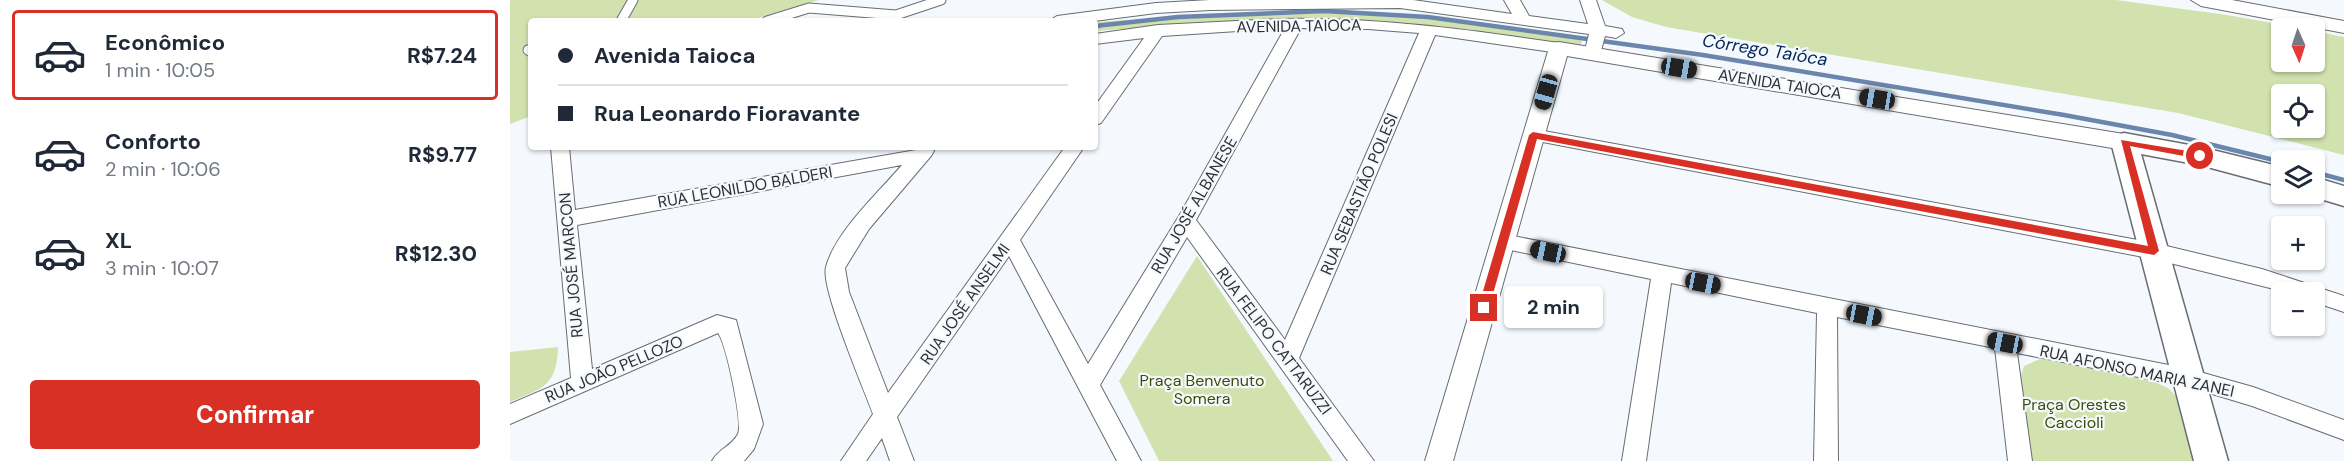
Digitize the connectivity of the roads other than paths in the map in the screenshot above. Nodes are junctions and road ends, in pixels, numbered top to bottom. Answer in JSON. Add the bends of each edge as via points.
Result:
{"nodes":[{"id":1,"x":633,"y":0,"type":"edge"},
{"id":2,"x":941,"y":0,"type":"edge"},
{"id":3,"x":1512,"y":0,"type":"edge"},
{"id":4,"x":1588,"y":0,"type":"edge"},
{"id":5,"x":2201,"y":0,"type":"edge"},
{"id":6,"x":1398,"y":2,"type":"edge"},
{"id":7,"x":623,"y":18,"type":"edge"},
{"id":8,"x":777,"y":18,"type":"edge"},
{"id":9,"x":1080,"y":18,"type":"edge"},
{"id":10,"x":1524,"y":21,"type":"junction"},
{"id":11,"x":1295,"y":24,"type":"junction"},
{"id":12,"x":2344,"y":27,"type":"edge"},
{"id":13,"x":1158,"y":30,"type":"junction"},
{"id":14,"x":1429,"y":30,"type":"junction"},
{"id":15,"x":1616,"y":33,"type":"dead end"},
{"id":16,"x":1098,"y":39,"type":"edge"},
{"id":17,"x":1596,"y":42,"type":"junction"},
{"id":18,"x":1559,"y":48,"type":"junction"},
{"id":19,"x":1098,"y":115,"type":"edge"},
{"id":20,"x":1533,"y":135,"type":"junction"},
{"id":21,"x":2124,"y":142,"type":"junction"},
{"id":22,"x":560,"y":150,"type":"edge"},
{"id":23,"x":1073,"y":150,"type":"edge"},
{"id":24,"x":925,"y":151,"type":"edge"},
{"id":25,"x":2271,"y":174,"type":"edge"},
{"id":26,"x":2325,"y":190,"type":"edge"},
{"id":27,"x":2344,"y":196,"type":"edge"},
{"id":28,"x":568,"y":219,"type":"junction"},
{"id":29,"x":1186,"y":221,"type":"junction"},
{"id":30,"x":1010,"y":239,"type":"junction"},
{"id":31,"x":1503,"y":242,"type":"junction"},
{"id":32,"x":2154,"y":251,"type":"junction"},
{"id":33,"x":1662,"y":275,"type":"junction"},
{"id":34,"x":2278,"y":282,"type":"edge"},
{"id":35,"x":2325,"y":298,"type":"edge"},
{"id":36,"x":2344,"y":304,"type":"edge"},
{"id":37,"x":1827,"y":308,"type":"junction"},
{"id":38,"x":2005,"y":343,"type":"junction"},
{"id":39,"x":1288,"y":358,"type":"junction"},
{"id":40,"x":2189,"y":378,"type":"junction"},
{"id":41,"x":582,"y":383,"type":"junction"},
{"id":42,"x":1089,"y":383,"type":"junction"},
{"id":43,"x":510,"y":414,"type":"edge"},
{"id":44,"x":886,"y":418,"type":"junction"},
{"id":45,"x":2344,"y":430,"type":"edge"},
{"id":46,"x":724,"y":461,"type":"edge"},
{"id":47,"x":853,"y":461,"type":"edge"},
{"id":48,"x":902,"y":461,"type":"edge"},
{"id":49,"x":1130,"y":461,"type":"edge"},
{"id":50,"x":1362,"y":461,"type":"edge"},
{"id":51,"x":1439,"y":461,"type":"edge"},
{"id":52,"x":1634,"y":461,"type":"edge"},
{"id":53,"x":1826,"y":461,"type":"edge"},
{"id":54,"x":2020,"y":461,"type":"edge"},
{"id":55,"x":2211,"y":461,"type":"edge"}],
"edges":[{"from":1,"to":7,"type":"lane"},
{"from":2,"to":8,"type":"lane","via":[[896,15],[809,8]]},
{"from":3,"to":10,"type":"street"},
{"from":4,"to":17,"type":"street"},
{"from":5,"to":12,"type":"street"},
{"from":6,"to":9,"type":"street","via":[[1210,5]]},
{"from":6,"to":10,"type":"street"},
{"from":10,"to":17,"type":"street"},
{"from":11,"to":13,"type":"street","name":"AVENIDA TAIOCA"},
{"from":11,"to":14,"type":"street","name":"AVENIDA TAIOCA","via":[[1342,23]]},
{"from":11,"to":29,"type":"street","name":"RUA JOSÉ ALBANESE"},
{"from":13,"to":16,"type":"street","name":"AVENIDA TAIOCA"},
{"from":13,"to":19,"type":"street"},
{"from":14,"to":18,"type":"street","name":"AVENIDA TAIOCA"},
{"from":14,"to":39,"type":"street","name":"RUA SEBASTIÃO POLESI"},
{"from":15,"to":17,"type":"street"},
{"from":17,"to":18,"type":"street","name":"AVENIDA TAIOCA"},
{"from":17,"to":21,"type":"street","name":"AVENIDA TAIOCA"},
{"from":18,"to":20,"type":"street"},
{"from":20,"to":31,"type":"street"},
{"from":20,"to":32,"type":"street"},
{"from":21,"to":25,"type":"main road","name":"AVENIDA TAIOCA"},
{"from":21,"to":32,"type":"main road"},
{"from":22,"to":28,"type":"street","name":"RUA JOSÉ MARCON"},
{"from":23,"to":30,"type":"street","name":"RUA JOSÉ ANSELMI"},
{"from":24,"to":28,"type":"street","name":"RUA LEONILDO BALDERI"},
{"from":24,"to":44,"type":"street","via":[[853,238],[836,266],[839,292]]},
{"from":26,"to":27,"type":"main road"},
{"from":28,"to":41,"type":"street","name":"RUA JOSÉ MARCON"},
{"from":29,"to":39,"type":"street","name":"RUA FELIPO CATTARUZZI"},
{"from":29,"to":42,"type":"street","name":"RUA JOSÉ ALBANESE"},
{"from":30,"to":42,"type":"street"},
{"from":30,"to":44,"type":"street","name":"RUA JOSÉ ANSELMI"},
{"from":31,"to":33,"type":"street","name":"RUA AFONSO MARIA ZANEI"},
{"from":31,"to":51,"type":"street"},
{"from":32,"to":34,"type":"street"},
{"from":32,"to":40,"type":"main road"},
{"from":33,"to":37,"type":"street","name":"RUA AFONSO MARIA ZANEI"},
{"from":33,"to":52,"type":"street"},
{"from":35,"to":36,"type":"street"},
{"from":37,"to":38,"type":"street","name":"RUA AFONSO MARIA ZANEI"},
{"from":37,"to":53,"type":"street"},
{"from":38,"to":40,"type":"street","name":"RUA AFONSO MARIA ZANEI"},
{"from":38,"to":54,"type":"street"},
{"from":39,"to":50,"type":"street","name":"RUA FELIPO CATTARUZZI"},
{"from":40,"to":45,"type":"street","name":"RUA AFONSO MARIA ZANEI"},
{"from":40,"to":55,"type":"main road"},
{"from":41,"to":43,"type":"street","name":"RUA JOÃO PELLOZO"},
{"from":41,"to":46,"type":"street","name":"RUA JOÃO PELLOZO","via":[[717,324],[729,326],[752,424],[742,449]]},
{"from":42,"to":49,"type":"street"},
{"from":44,"to":47,"type":"street","name":"RUA JOSÉ ANSELMI"},
{"from":44,"to":48,"type":"street"}]}
